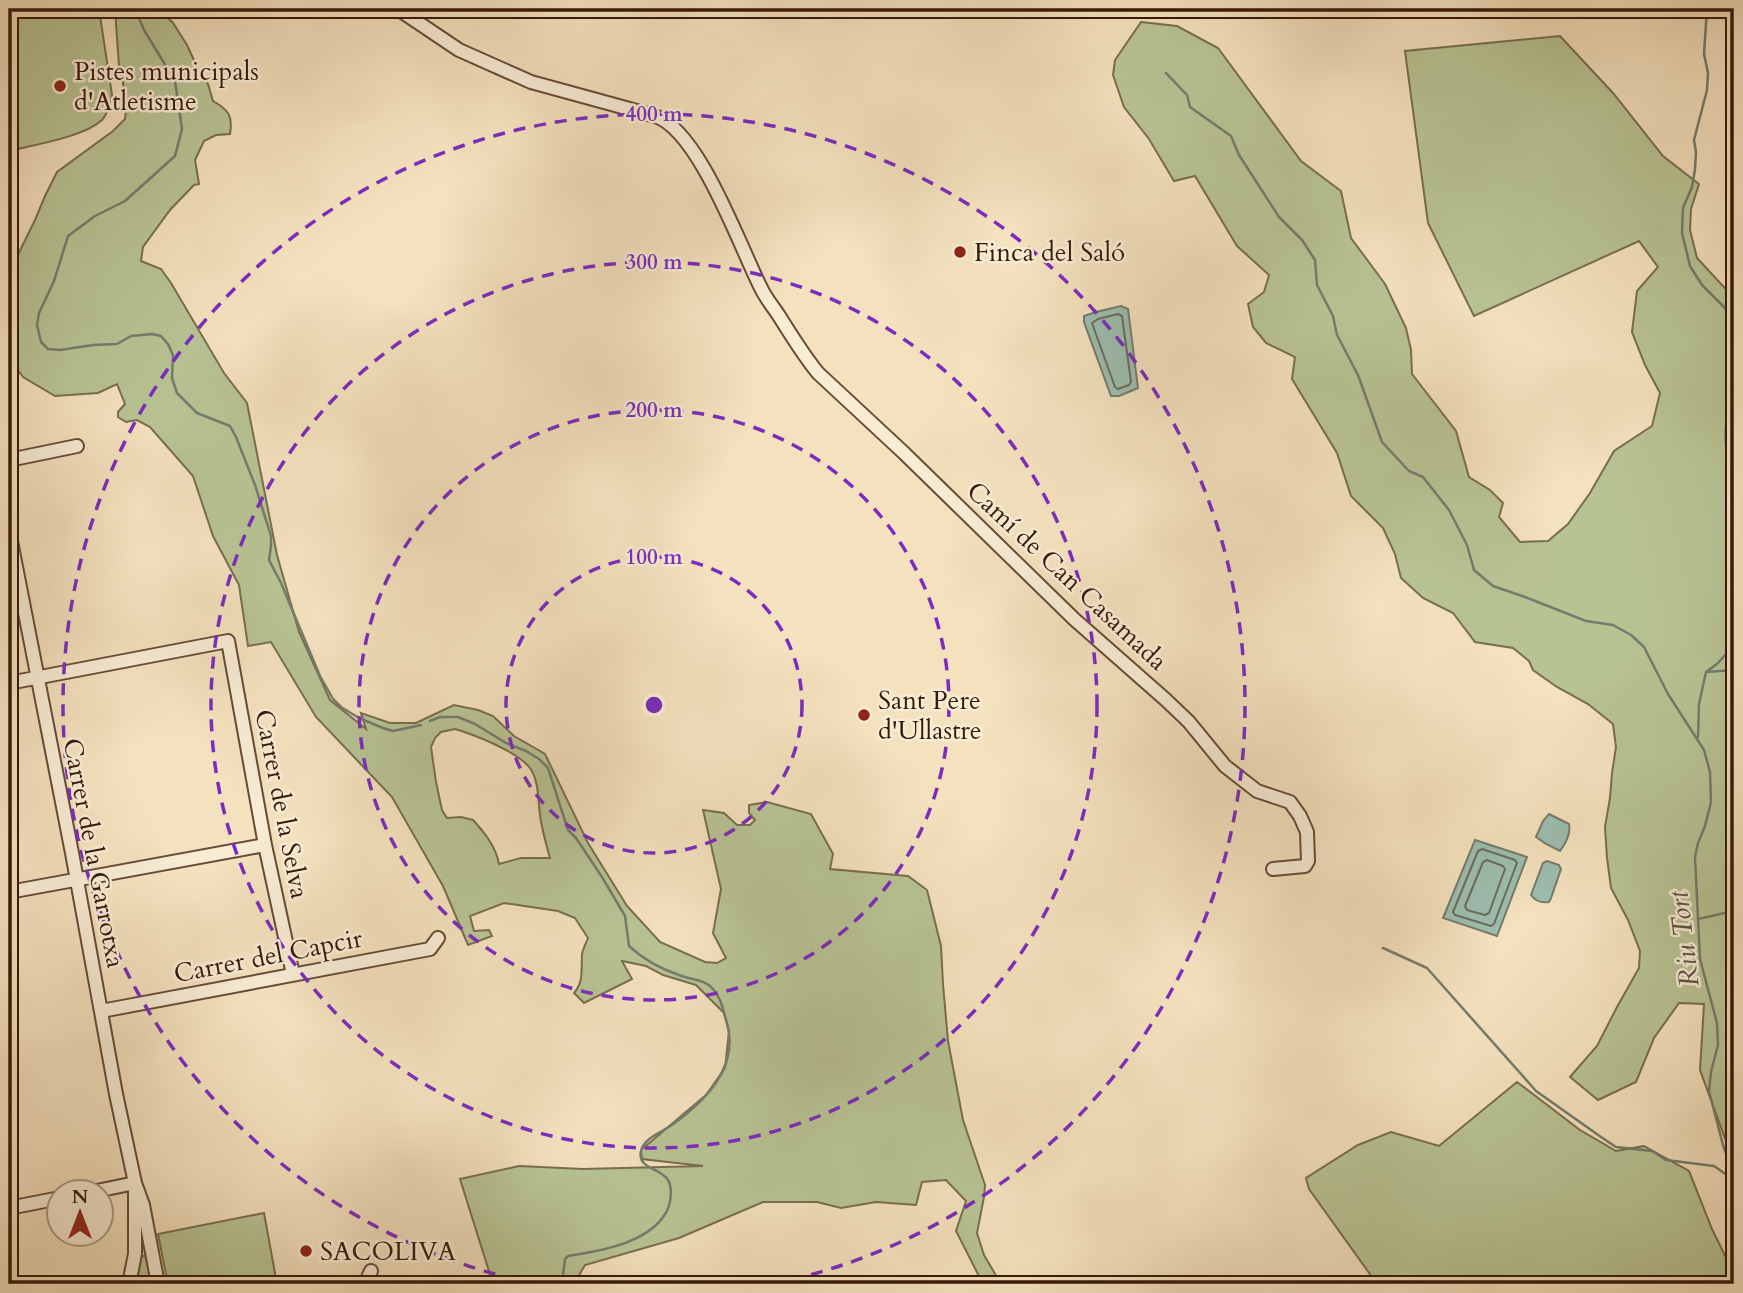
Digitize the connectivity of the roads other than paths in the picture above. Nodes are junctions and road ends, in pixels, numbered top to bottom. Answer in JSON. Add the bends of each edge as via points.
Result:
{"nodes":[{"id":1,"x":398,"y":9,"type":"edge"},
{"id":2,"x":76,"y":446,"type":"dead end"},
{"id":3,"x":9,"y":460,"type":"edge"},
{"id":4,"x":9,"y":531,"type":"edge"},
{"id":5,"x":37,"y":677,"type":"junction"},
{"id":6,"x":9,"y":683,"type":"edge"},
{"id":7,"x":265,"y":845,"type":"junction"},
{"id":8,"x":1273,"y":869,"type":"dead end"},
{"id":9,"x":77,"y":879,"type":"junction"},
{"id":10,"x":9,"y":892,"type":"edge"},
{"id":11,"x":438,"y":938,"type":"dead end"},
{"id":12,"x":293,"y":974,"type":"junction"},
{"id":13,"x":101,"y":1010,"type":"junction"},
{"id":14,"x":135,"y":1183,"type":"junction"},
{"id":15,"x":116,"y":1187,"type":"edge"},
{"id":16,"x":46,"y":1201,"type":"edge"},
{"id":17,"x":9,"y":1209,"type":"edge"},
{"id":18,"x":371,"y":1270,"type":"dead end"},
{"id":19,"x":129,"y":1284,"type":"edge"},
{"id":20,"x":158,"y":1284,"type":"edge"},
{"id":21,"x":363,"y":1284,"type":"edge"}],
"edges":[{"from":1,"to":8,"type":"street","name":"Camí de Can Casamada","via":[[459,50],[530,82],[671,124],[721,199],[761,288],[809,362],[1074,619],[1189,722],[1225,766],[1257,791],[1290,802],[1307,832],[1308,861],[1305,866]]},
{"from":2,"to":3,"type":"street"},
{"from":4,"to":5,"type":"street","name":"Carrer de la Garrotxa"},
{"from":5,"to":6,"type":"street"},
{"from":5,"to":7,"type":"street","name":"Carrer de la Selva","via":[[228,641]]},
{"from":5,"to":9,"type":"street","name":"Carrer de la Garrotxa"},
{"from":7,"to":9,"type":"street"},
{"from":7,"to":12,"type":"street","name":"Carrer de la Selva"},
{"from":9,"to":10,"type":"street"},
{"from":9,"to":13,"type":"street","name":"Carrer de la Garrotxa"},
{"from":11,"to":12,"type":"street","name":"Carrer del Capcir","via":[[430,949]]},
{"from":12,"to":13,"type":"street","name":"Carrer del Capcir"},
{"from":13,"to":14,"type":"street","name":"Carrer de la Garrotxa"},
{"from":14,"to":15,"type":"street"},
{"from":14,"to":19,"type":"street","name":"Carrer de la Garrotxa","via":[[135,1254]]},
{"from":14,"to":20,"type":"street","name":"Carrer de la Garrotxa"},
{"from":16,"to":17,"type":"street"},
{"from":18,"to":21,"type":"street"}]}
